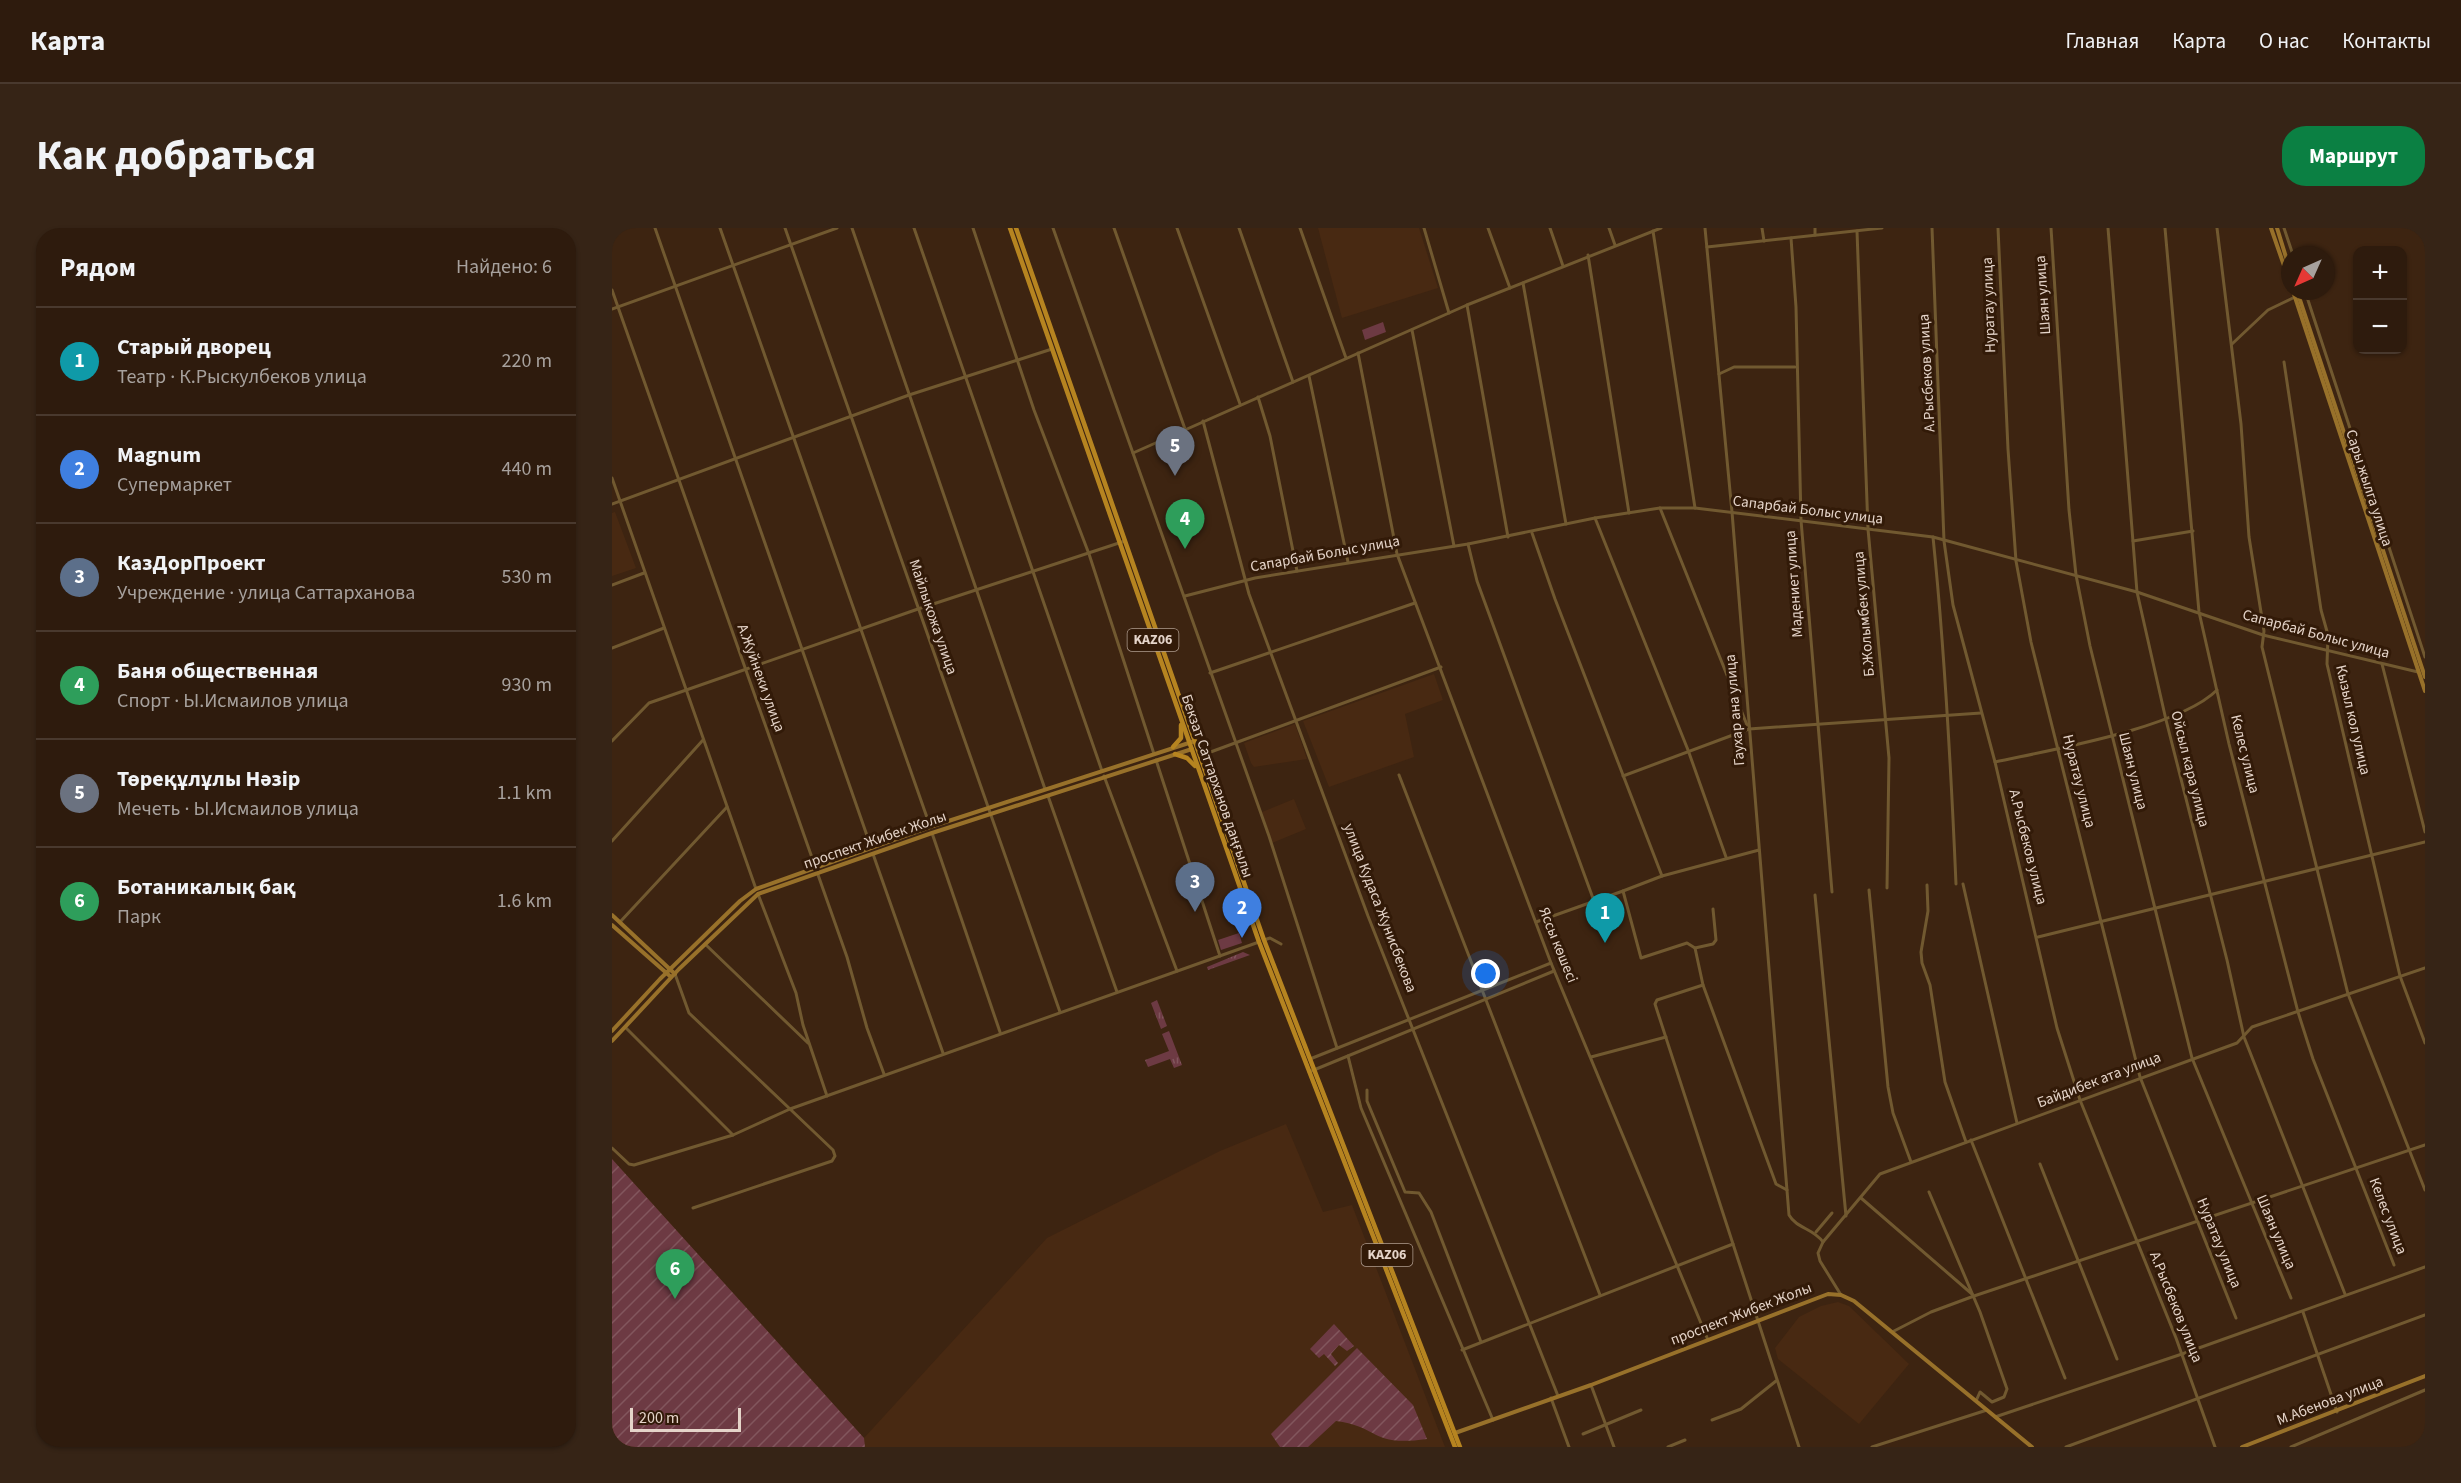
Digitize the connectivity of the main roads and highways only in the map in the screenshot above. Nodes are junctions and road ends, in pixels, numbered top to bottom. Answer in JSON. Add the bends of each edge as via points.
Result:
{"nodes":[{"id":1,"x":1010,"y":228,"type":"edge"},
{"id":2,"x":1016,"y":228,"type":"edge"},
{"id":3,"x":2271,"y":228,"type":"edge"},
{"id":4,"x":2277,"y":228,"type":"edge"},
{"id":5,"x":2283,"y":246,"type":"edge"},
{"id":6,"x":2281,"y":257,"type":"edge"},
{"id":7,"x":2296,"y":300,"type":"edge"},
{"id":8,"x":2298,"y":300,"type":"edge"},
{"id":9,"x":1109,"y":505,"type":"junction"},
{"id":10,"x":2425,"y":677,"type":"edge"},
{"id":11,"x":2425,"y":692,"type":"edge"},
{"id":12,"x":1181,"y":712,"type":"junction"},
{"id":13,"x":1181,"y":719,"type":"junction"},
{"id":14,"x":1195,"y":741,"type":"junction"},
{"id":15,"x":1189,"y":743,"type":"junction"},
{"id":16,"x":1173,"y":747,"type":"junction"},
{"id":17,"x":1196,"y":750,"type":"junction"},
{"id":18,"x":1175,"y":754,"type":"junction"},
{"id":19,"x":1199,"y":771,"type":"junction"},
{"id":20,"x":988,"y":811,"type":"junction"},
{"id":21,"x":612,"y":915,"type":"edge"},
{"id":22,"x":613,"y":927,"type":"edge"},
{"id":23,"x":1262,"y":941,"type":"junction"},
{"id":24,"x":668,"y":971,"type":"junction"},
{"id":25,"x":673,"y":976,"type":"junction"},
{"id":26,"x":612,"y":1031,"type":"edge"},
{"id":27,"x":612,"y":1041,"type":"edge"},
{"id":28,"x":2425,"y":1376,"type":"edge"},
{"id":29,"x":1454,"y":1434,"type":"junction"},
{"id":30,"x":1455,"y":1447,"type":"edge"},
{"id":31,"x":1460,"y":1447,"type":"edge"},
{"id":32,"x":2032,"y":1447,"type":"edge"},
{"id":33,"x":2242,"y":1447,"type":"edge"}],
"edges":[{"from":1,"to":9,"type":"main road","name":"Бекзат Саттарханов даңғылы","number":"KАZ06"},
{"from":2,"to":9,"type":"main road","name":"Бекзат Саттарханов даңғылы","number":"KАZ06"},
{"from":3,"to":6,"type":"main road"},
{"from":4,"to":5,"type":"main road"},
{"from":7,"to":11,"type":"main road","name":"Сары жылга улица"},
{"from":8,"to":10,"type":"main road","name":"Сары жылга улица"},
{"from":9,"to":12,"type":"main road","name":"Бекзат Саттарханов даңғылы","number":"KАZ06"},
{"from":12,"to":13,"type":"main road","name":"Бекзат Саттарханов даңғылы","number":"KАZ06"},
{"from":12,"to":14,"type":"main road","name":"Бекзат Саттарханов даңғылы","number":"KАZ06"},
{"from":13,"to":15,"type":"main road","name":"Бекзат Саттарханов даңғылы","number":"KАZ06"},
{"from":13,"to":16,"type":"main road","via":[[1181,738]]},
{"from":14,"to":15,"type":"main road","name":"проспект Жибек Жолы"},
{"from":14,"to":17,"type":"main road","name":"Бекзат Саттарханов даңғылы","number":"KАZ06"},
{"from":15,"to":16,"type":"main road","name":"проспект Жибек Жолы"},
{"from":15,"to":17,"type":"main road","name":"Бекзат Саттарханов даңғылы","number":"KАZ06"},
{"from":16,"to":20,"type":"main road","name":"проспект Жибек Жолы"},
{"from":17,"to":18,"type":"main road","name":"проспект Жибек Жолы"},
{"from":17,"to":19,"type":"main road","name":"Бекзат Саттарханов даңғылы","number":"KАZ06"},
{"from":17,"to":23,"type":"main road","name":"Бекзат Саттарханов даңғылы","number":"KАZ06"},
{"from":18,"to":19,"type":"main road","via":[[1187,758]]},
{"from":18,"to":20,"type":"main road","name":"проспект Жибек Жолы"},
{"from":19,"to":23,"type":"main road","name":"Бекзат Саттарханов даңғылы","number":"KАZ06"},
{"from":20,"to":24,"type":"main road","name":"проспект Жибек Жолы","via":[[930,827],[756,889]]},
{"from":20,"to":25,"type":"main road","name":"проспект Жибек Жолы","via":[[758,894]]},
{"from":21,"to":24,"type":"main road"},
{"from":22,"to":24,"type":"main road"},
{"from":23,"to":29,"type":"main road","name":"Бекзат Саттарханов даңғылы","number":"KАZ06"},
{"from":24,"to":25,"type":"main road"},
{"from":24,"to":26,"type":"main road","name":"проспект Жибек Жолы"},
{"from":25,"to":27,"type":"main road","name":"проспект Жибек Жолы"},
{"from":28,"to":33,"type":"main road","name":"М.Абенова улица"},
{"from":29,"to":30,"type":"main road","name":"Бекзат Саттарханов даңғылы","number":"KАZ06"},
{"from":29,"to":31,"type":"main road","name":"Бекзат Саттарханов даңғылы","number":"KАZ06"},
{"from":29,"to":32,"type":"main road","name":"проспект Жибек Жолы","via":[[1828,1294],[1854,1301]]}]}
